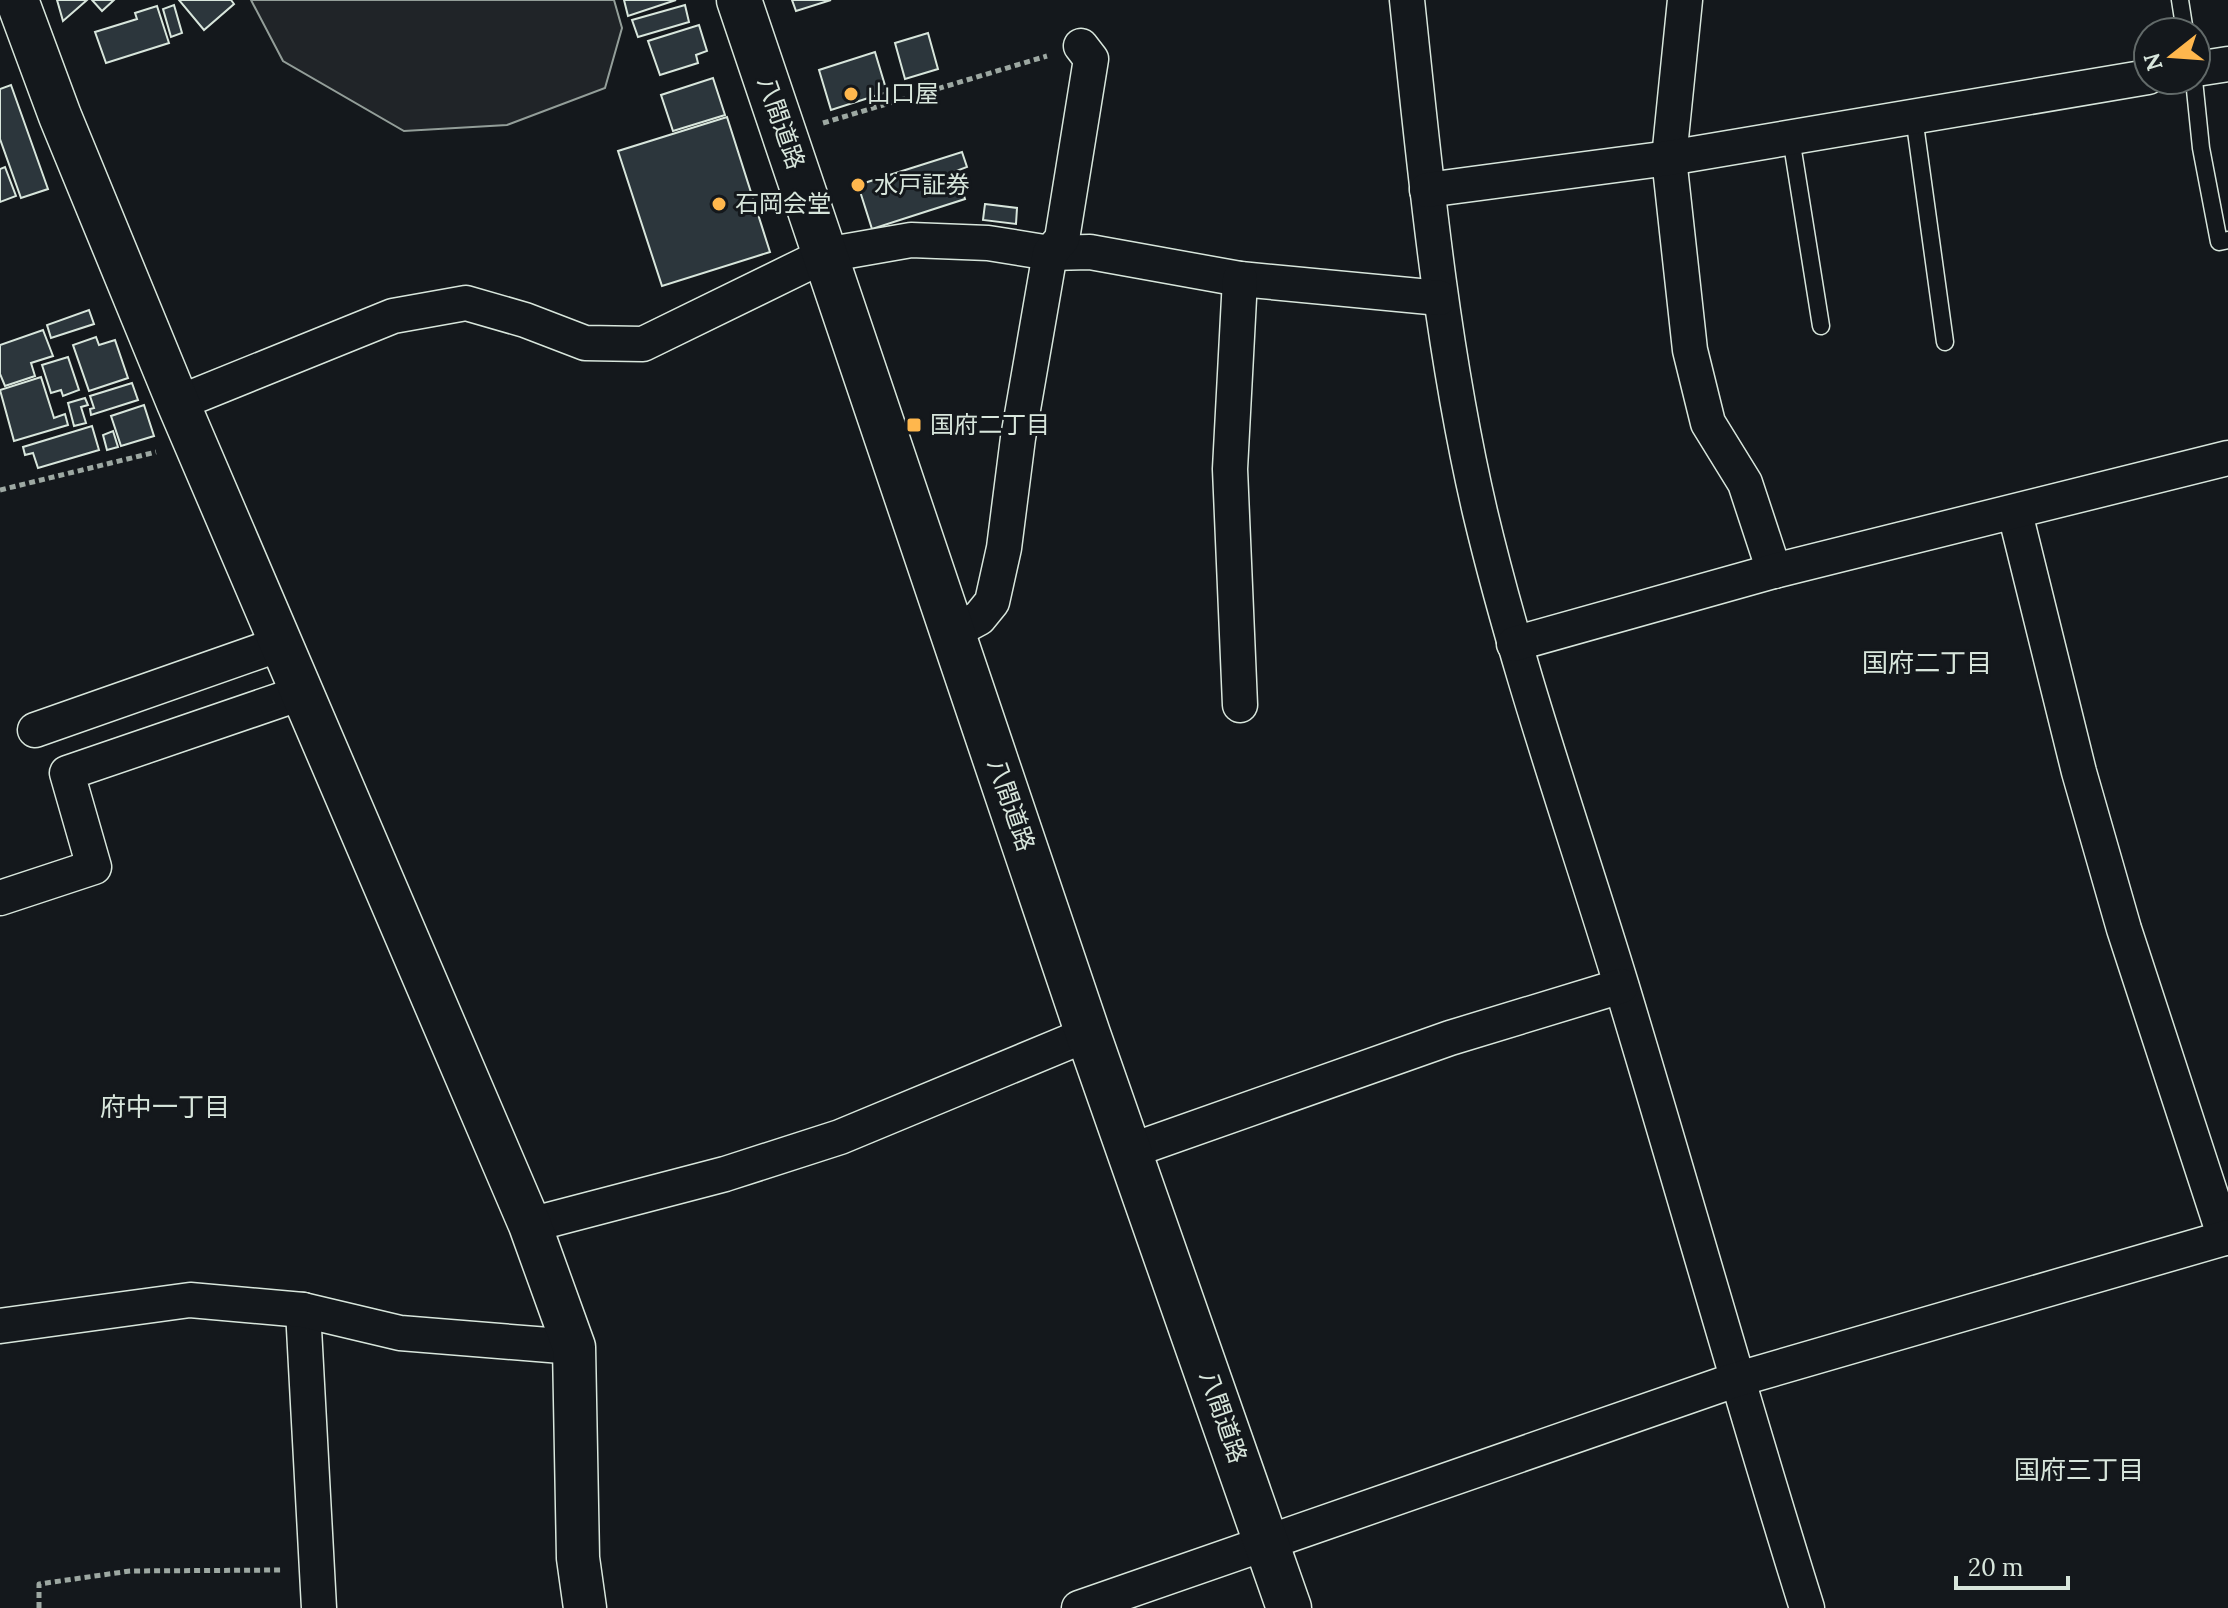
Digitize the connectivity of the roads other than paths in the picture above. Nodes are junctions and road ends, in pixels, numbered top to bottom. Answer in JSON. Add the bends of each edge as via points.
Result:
{"nodes":[{"id":1,"x":17,"y":0,"type":"edge"},
{"id":2,"x":739,"y":0,"type":"edge"},
{"id":3,"x":1407,"y":0,"type":"edge"},
{"id":4,"x":1685,"y":0,"type":"edge"},
{"id":5,"x":1081,"y":46,"type":"road end"},
{"id":6,"x":2132,"y":80,"type":"edge"},
{"id":7,"x":2196,"y":96,"type":"edge"},
{"id":8,"x":1914,"y":117,"type":"junction"},
{"id":9,"x":1791,"y":138,"type":"junction"},
{"id":10,"x":1669,"y":158,"type":"junction"},
{"id":11,"x":1427,"y":190,"type":"junction"},
{"id":12,"x":2228,"y":240,"type":"edge"},
{"id":13,"x":1050,"y":253,"type":"junction"},
{"id":14,"x":825,"y":255,"type":"junction"},
{"id":15,"x":1240,"y":279,"type":"junction"},
{"id":16,"x":1440,"y":298,"type":"junction"},
{"id":17,"x":1821,"y":326,"type":"dead end"},
{"id":18,"x":1945,"y":342,"type":"dead end"},
{"id":19,"x":178,"y":403,"type":"junction"},
{"id":20,"x":2228,"y":458,"type":"edge"},
{"id":21,"x":2015,"y":513,"type":"junction"},
{"id":22,"x":1774,"y":571,"type":"junction"},
{"id":23,"x":953,"y":632,"type":"junction"},
{"id":24,"x":283,"y":643,"type":"junction"},
{"id":25,"x":1514,"y":644,"type":"junction"},
{"id":26,"x":304,"y":692,"type":"junction"},
{"id":27,"x":1240,"y":705,"type":"dead end"},
{"id":28,"x":35,"y":730,"type":"dead end"},
{"id":29,"x":0,"y":898,"type":"edge"},
{"id":30,"x":1621,"y":986,"type":"junction"},
{"id":31,"x":1088,"y":1034,"type":"junction"},
{"id":32,"x":1130,"y":1151,"type":"junction"},
{"id":33,"x":530,"y":1225,"type":"junction"},
{"id":34,"x":2226,"y":1237,"type":"edge"},
{"id":35,"x":303,"y":1310,"type":"junction"},
{"id":36,"x":0,"y":1326,"type":"edge"},
{"id":37,"x":574,"y":1347,"type":"junction"},
{"id":38,"x":1735,"y":1380,"type":"junction"},
{"id":39,"x":1267,"y":1545,"type":"junction"},
{"id":40,"x":319,"y":1608,"type":"edge"},
{"id":41,"x":585,"y":1608,"type":"edge"},
{"id":42,"x":1079,"y":1608,"type":"edge"},
{"id":43,"x":1289,"y":1608,"type":"edge"},
{"id":44,"x":1807,"y":1608,"type":"edge"}],
"edges":[{"from":1,"to":19,"type":"street"},
{"from":2,"to":14,"type":"main road","name":"八間道路"},
{"from":3,"to":11,"type":"street"},
{"from":4,"to":10,"type":"street"},
{"from":5,"to":13,"type":"street","via":[[1091,59],[1062,239]]},
{"from":6,"to":8,"type":"street"},
{"from":7,"to":12,"type":"lane","via":[[2219,242]]},
{"from":8,"to":9,"type":"street"},
{"from":8,"to":18,"type":"lane"},
{"from":9,"to":10,"type":"street"},
{"from":9,"to":17,"type":"lane"},
{"from":10,"to":11,"type":"street"},
{"from":10,"to":22,"type":"street","via":[[1690,350],[1708,423],[1745,483]]},
{"from":11,"to":16,"type":"street"},
{"from":13,"to":14,"type":"street","via":[[988,243],[911,240]]},
{"from":13,"to":15,"type":"street","via":[[1090,252]]},
{"from":13,"to":23,"type":"street","via":[[992,602],[979,618]]},
{"from":14,"to":19,"type":"street","via":[[643,344],[585,343],[466,303],[393,316]]},
{"from":14,"to":23,"type":"main road","name":"八間道路"},
{"from":15,"to":16,"type":"street"},
{"from":15,"to":27,"type":"street","via":[[1230,469]]},
{"from":16,"to":25,"type":"street","via":[[1479,509]]},
{"from":19,"to":24,"type":"street"},
{"from":20,"to":21,"type":"street"},
{"from":21,"to":22,"type":"street"},
{"from":21,"to":34,"type":"street","via":[[2124,929]]},
{"from":22,"to":25,"type":"street"},
{"from":23,"to":31,"type":"main road","name":"八間道路"},
{"from":24,"to":26,"type":"street"},
{"from":24,"to":28,"type":"street"},
{"from":25,"to":30,"type":"street"},
{"from":26,"to":29,"type":"street","via":[[67,773],[94,867]]},
{"from":26,"to":33,"type":"street"},
{"from":30,"to":32,"type":"street","via":[[1450,1038]]},
{"from":30,"to":38,"type":"street"},
{"from":31,"to":32,"type":"main road","name":"八間道路"},
{"from":31,"to":33,"type":"street","via":[[840,1137],[725,1174]]},
{"from":32,"to":39,"type":"main road","name":"八間道路"},
{"from":33,"to":37,"type":"street"},
{"from":34,"to":38,"type":"street"},
{"from":35,"to":36,"type":"street","via":[[190,1300]]},
{"from":35,"to":37,"type":"street","via":[[400,1333]]},
{"from":35,"to":40,"type":"street"},
{"from":37,"to":41,"type":"street","via":[[578,1558]]},
{"from":38,"to":39,"type":"street"},
{"from":38,"to":44,"type":"street"},
{"from":39,"to":42,"type":"street"},
{"from":39,"to":43,"type":"main road","name":"八間道路"}]}
